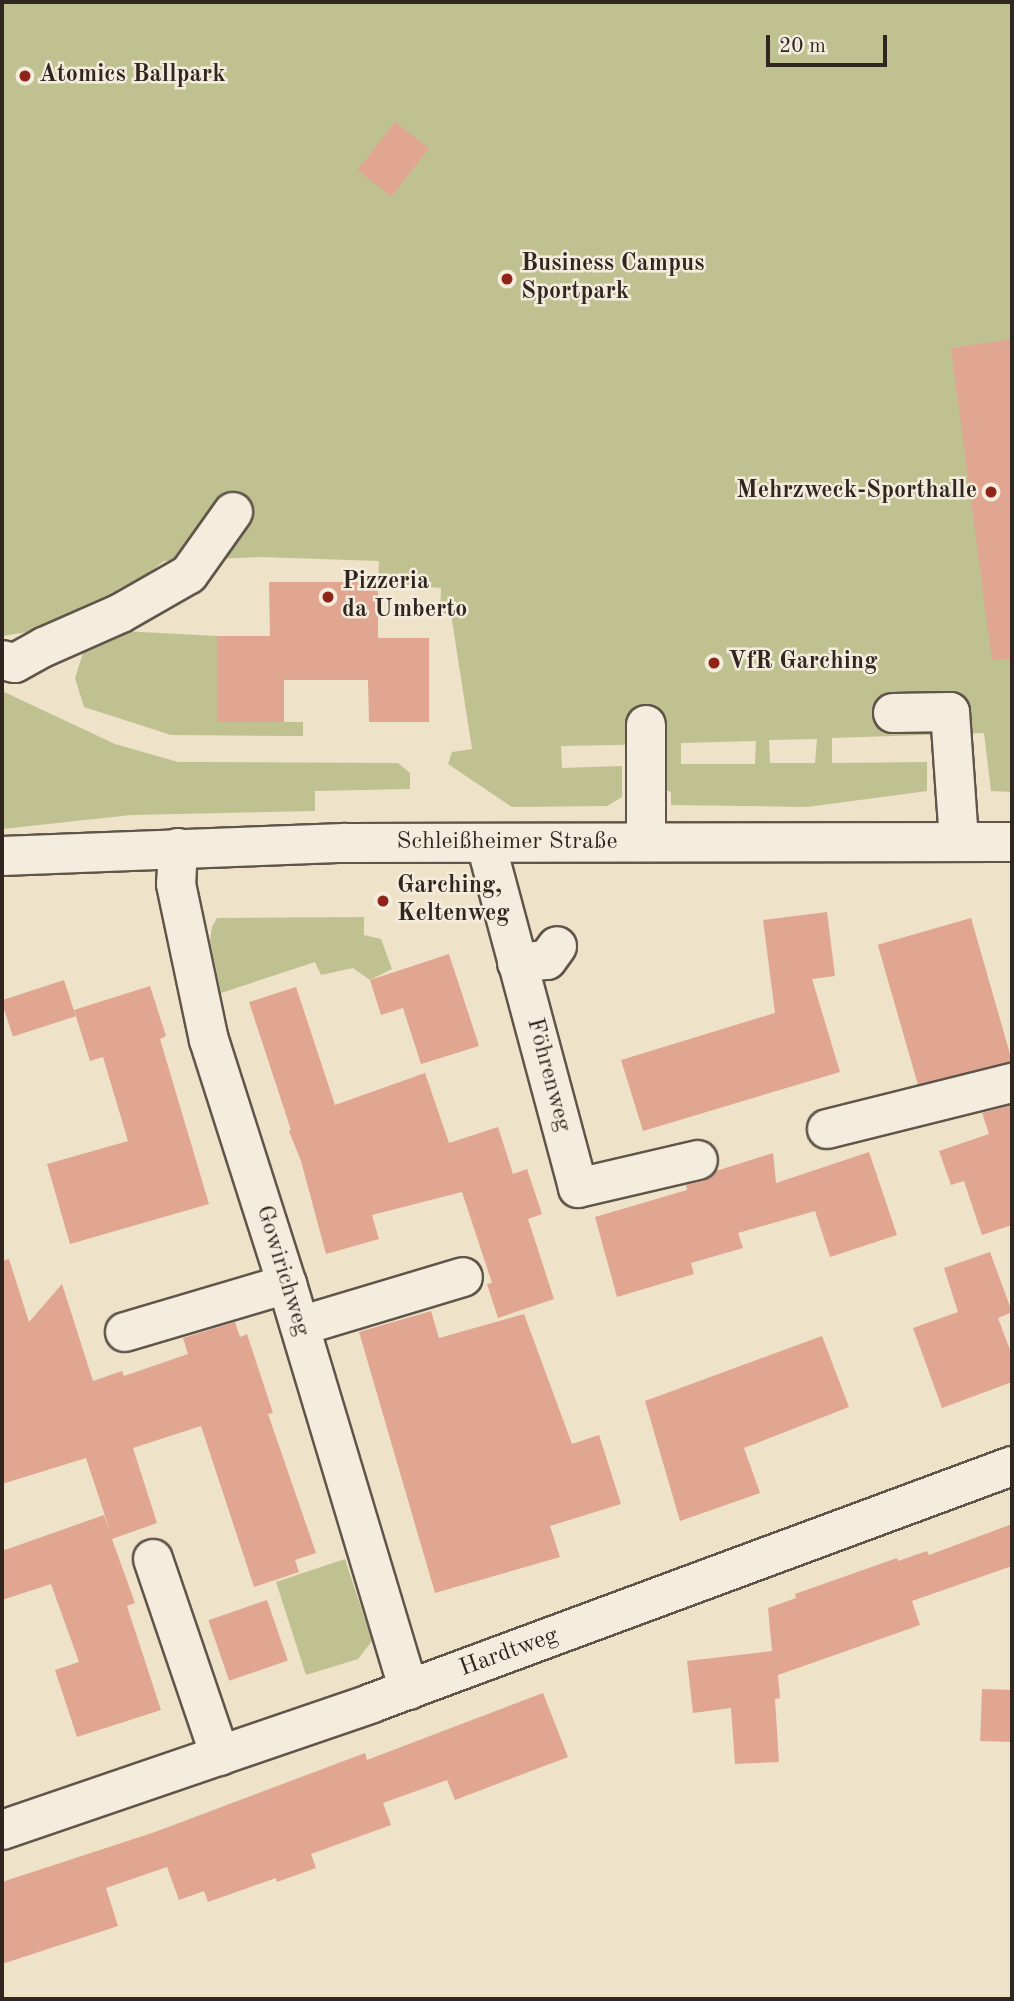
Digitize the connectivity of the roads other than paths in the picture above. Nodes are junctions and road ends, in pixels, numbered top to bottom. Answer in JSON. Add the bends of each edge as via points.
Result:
{"nodes":[{"id":1,"x":233,"y":512,"type":"dead end"},
{"id":2,"x":2,"y":660,"type":"edge"},
{"id":3,"x":893,"y":713,"type":"dead end"},
{"id":4,"x":646,"y":724,"type":"dead end"},
{"id":5,"x":646,"y":842,"type":"junction"},
{"id":6,"x":959,"y":842,"type":"junction"},
{"id":7,"x":1012,"y":842,"type":"edge"},
{"id":8,"x":486,"y":844,"type":"junction"},
{"id":9,"x":178,"y":848,"type":"junction"},
{"id":10,"x":2,"y":856,"type":"edge"},
{"id":11,"x":557,"y":946,"type":"dead end"},
{"id":12,"x":517,"y":963,"type":"junction"},
{"id":13,"x":1012,"y":1083,"type":"edge"},
{"id":14,"x":827,"y":1129,"type":"dead end"},
{"id":15,"x":698,"y":1160,"type":"dead end"},
{"id":16,"x":463,"y":1277,"type":"dead end"},
{"id":17,"x":287,"y":1284,"type":"junction"},
{"id":18,"x":300,"y":1326,"type":"junction"},
{"id":19,"x":125,"y":1332,"type":"dead end"},
{"id":20,"x":1012,"y":1466,"type":"edge"},
{"id":21,"x":153,"y":1559,"type":"dead end"},
{"id":22,"x":409,"y":1690,"type":"junction"},
{"id":23,"x":220,"y":1756,"type":"junction"},
{"id":24,"x":2,"y":1830,"type":"edge"}],
"edges":[{"from":1,"to":2,"type":"street","via":[[189,574],[121,613],[15,663]]},
{"from":3,"to":6,"type":"street","via":[[950,712]]},
{"from":4,"to":5,"type":"street"},
{"from":5,"to":6,"type":"street","name":"Schleißheimer Straße"},
{"from":5,"to":8,"type":"street","name":"Schleißheimer Straße"},
{"from":6,"to":7,"type":"street","name":"Schleißheimer Straße"},
{"from":8,"to":9,"type":"street","name":"Schleißheimer Straße"},
{"from":8,"to":12,"type":"street","name":"Föhrenweg"},
{"from":9,"to":10,"type":"street","name":"Schleißheimer Straße"},
{"from":9,"to":17,"type":"street","name":"Gowirichweg","via":[[176,884],[209,1040]]},
{"from":11,"to":12,"type":"street","via":[[547,960]]},
{"from":12,"to":15,"type":"street","name":"Föhrenweg","via":[[578,1188]]},
{"from":13,"to":14,"type":"street"},
{"from":16,"to":18,"type":"street"},
{"from":17,"to":18,"type":"street","name":"Gowirichweg"},
{"from":17,"to":19,"type":"street"},
{"from":18,"to":22,"type":"street","name":"Gowirichweg"},
{"from":20,"to":22,"type":"street","name":"Hardtweg"},
{"from":21,"to":23,"type":"street"},
{"from":22,"to":23,"type":"street","name":"Hardtweg"},
{"from":23,"to":24,"type":"street","name":"Hardtweg"}]}
